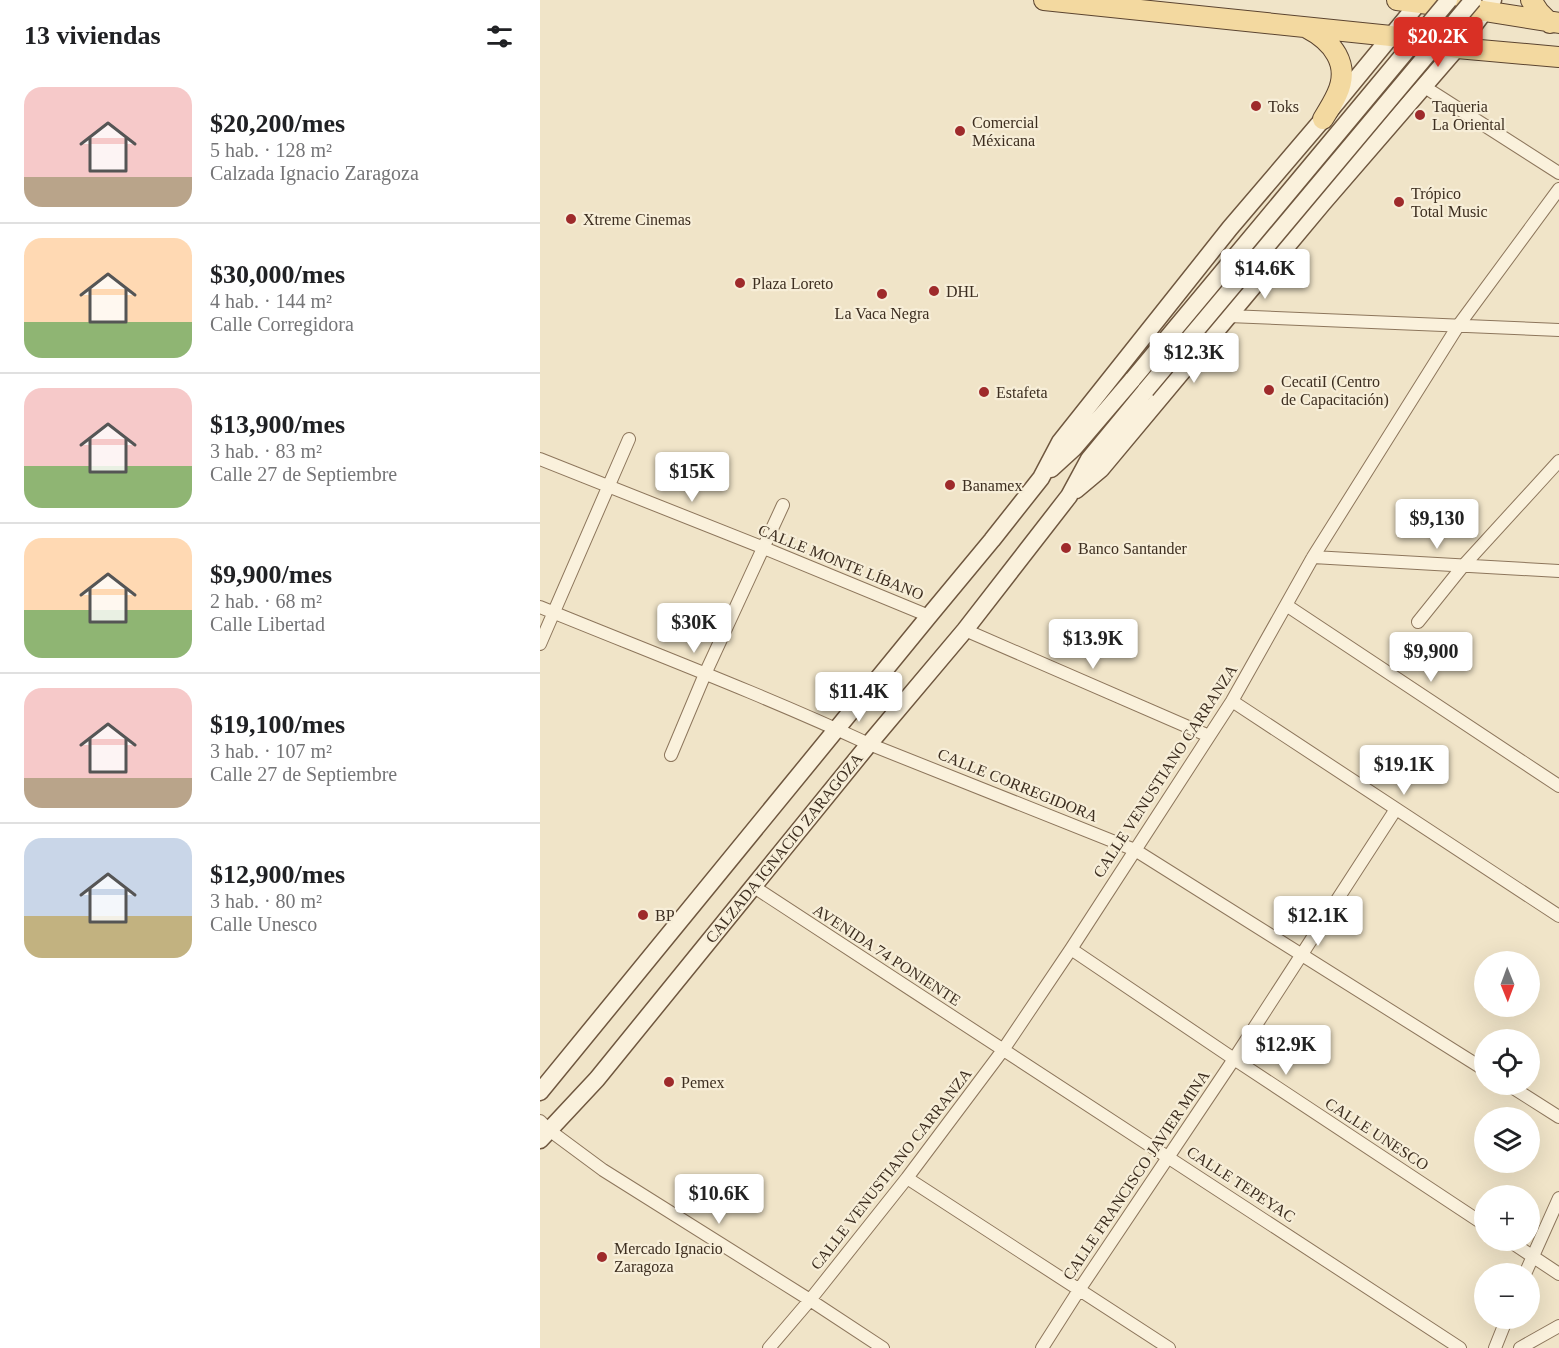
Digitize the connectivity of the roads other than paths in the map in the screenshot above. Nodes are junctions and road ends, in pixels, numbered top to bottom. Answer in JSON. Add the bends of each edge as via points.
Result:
{"nodes":[{"id":1,"x":1044,"y":0,"type":"edge"},
{"id":2,"x":1397,"y":0,"type":"edge"},
{"id":3,"x":1449,"y":0,"type":"edge"},
{"id":4,"x":1531,"y":0,"type":"edge"},
{"id":5,"x":1420,"y":1,"type":"edge"},
{"id":6,"x":1483,"y":4,"type":"edge"},
{"id":7,"x":1555,"y":23,"type":"edge"},
{"id":8,"x":1305,"y":27,"type":"junction"},
{"id":9,"x":1390,"y":36,"type":"junction"},
{"id":10,"x":1457,"y":48,"type":"junction"},
{"id":11,"x":1559,"y":57,"type":"edge"},
{"id":12,"x":1423,"y":86,"type":"junction"},
{"id":13,"x":1323,"y":119,"type":"junction"},
{"id":14,"x":1281,"y":166,"type":"junction"},
{"id":15,"x":1559,"y":173,"type":"edge"},
{"id":16,"x":1559,"y":189,"type":"edge"},
{"id":17,"x":1323,"y":203,"type":"junction"},
{"id":18,"x":1228,"y":316,"type":"junction"},
{"id":19,"x":1458,"y":326,"type":"junction"},
{"id":20,"x":1559,"y":330,"type":"edge"},
{"id":21,"x":1139,"y":385,"type":"junction"},
{"id":22,"x":629,"y":439,"type":"dead end"},
{"id":23,"x":540,"y":459,"type":"edge"},
{"id":24,"x":1559,"y":461,"type":"edge"},
{"id":25,"x":1041,"y":478,"type":"junction"},
{"id":26,"x":609,"y":486,"type":"junction"},
{"id":27,"x":1068,"y":496,"type":"junction"},
{"id":28,"x":783,"y":504,"type":"dead end"},
{"id":29,"x":764,"y":548,"type":"junction"},
{"id":30,"x":1313,"y":557,"type":"junction"},
{"id":31,"x":1463,"y":566,"type":"junction"},
{"id":32,"x":1559,"y":571,"type":"edge"},
{"id":33,"x":1286,"y":605,"type":"junction"},
{"id":34,"x":540,"y":607,"type":"edge"},
{"id":35,"x":553,"y":613,"type":"junction"},
{"id":36,"x":929,"y":616,"type":"junction"},
{"id":37,"x":1418,"y":622,"type":"dead end"},
{"id":38,"x":965,"y":630,"type":"junction"},
{"id":39,"x":540,"y":644,"type":"edge"},
{"id":40,"x":705,"y":674,"type":"junction"},
{"id":41,"x":1232,"y":701,"type":"junction"},
{"id":42,"x":837,"y":729,"type":"junction"},
{"id":43,"x":1209,"y":736,"type":"junction"},
{"id":44,"x":869,"y":744,"type":"junction"},
{"id":45,"x":671,"y":755,"type":"dead end"},
{"id":46,"x":1559,"y":786,"type":"edge"},
{"id":47,"x":1396,"y":809,"type":"junction"},
{"id":48,"x":1134,"y":850,"type":"junction"},
{"id":49,"x":754,"y":886,"type":"junction"},
{"id":50,"x":1559,"y":916,"type":"edge"},
{"id":51,"x":1071,"y":949,"type":"junction"},
{"id":52,"x":1302,"y":955,"type":"junction"},
{"id":53,"x":1003,"y":1050,"type":"junction"},
{"id":54,"x":1234,"y":1059,"type":"junction"},
{"id":55,"x":1474,"y":1063,"type":"edge"},
{"id":56,"x":540,"y":1092,"type":"edge"},
{"id":57,"x":1524,"y":1095,"type":"edge"},
{"id":58,"x":1559,"y":1117,"type":"edge"},
{"id":59,"x":543,"y":1131,"type":"edge"},
{"id":60,"x":1169,"y":1156,"type":"junction"},
{"id":61,"x":907,"y":1178,"type":"junction"},
{"id":62,"x":1559,"y":1198,"type":"edge"},
{"id":63,"x":1474,"y":1218,"type":"edge"},
{"id":64,"x":1524,"y":1251,"type":"edge"},
{"id":65,"x":1532,"y":1257,"type":"junction"},
{"id":66,"x":1530,"y":1263,"type":"edge"},
{"id":67,"x":1559,"y":1274,"type":"edge"},
{"id":68,"x":1079,"y":1290,"type":"junction"},
{"id":69,"x":810,"y":1300,"type":"junction"},
{"id":70,"x":1559,"y":1326,"type":"edge"},
{"id":71,"x":1503,"y":1329,"type":"edge"},
{"id":72,"x":768,"y":1348,"type":"edge"},
{"id":73,"x":883,"y":1348,"type":"edge"},
{"id":74,"x":1042,"y":1348,"type":"edge"},
{"id":75,"x":1169,"y":1348,"type":"edge"},
{"id":76,"x":1460,"y":1348,"type":"edge"},
{"id":77,"x":1495,"y":1348,"type":"edge"},
{"id":78,"x":1520,"y":1348,"type":"edge"}],
"edges":[{"from":1,"to":8,"type":"main road"},
{"from":2,"to":5,"type":"main road"},
{"from":3,"to":21,"type":"main road","name":"CALZADA IGNACIO ZARAGOZA","bridge":true},
{"from":4,"to":7,"type":"main road","via":[[1539,12]]},
{"from":5,"to":6,"type":"main road"},
{"from":5,"to":9,"type":"main road","name":"CALZADA IGNACIO ZARAGOZA"},
{"from":6,"to":7,"type":"main road"},
{"from":6,"to":10,"type":"main road","name":"CALZADA IGNACIO ZARAGOZA"},
{"from":6,"to":21,"type":"main road","name":"CALZADA IGNACIO ZARAGOZA","bridge":true},
{"from":8,"to":9,"type":"main road"},
{"from":8,"to":13,"type":"main road","via":[[1333,47],[1341,69],[1338,93]]},
{"from":9,"to":10,"type":"main road"},
{"from":9,"to":13,"type":"main road","name":"CALZADA IGNACIO ZARAGOZA"},
{"from":10,"to":11,"type":"main road"},
{"from":10,"to":12,"type":"main road","name":"CALZADA IGNACIO ZARAGOZA"},
{"from":12,"to":15,"type":"street"},
{"from":12,"to":17,"type":"main road","name":"CALZADA IGNACIO ZARAGOZA"},
{"from":13,"to":14,"type":"main road","name":"CALZADA IGNACIO ZARAGOZA"},
{"from":14,"to":17,"type":"main road","via":[[1305,158],[1316,161],[1325,180]]},
{"from":14,"to":25,"type":"main road","name":"CALZADA IGNACIO ZARAGOZA","via":[[1060,442]]},
{"from":16,"to":19,"type":"street","name":"CALLE VENUSTIANO CARRANZA"},
{"from":17,"to":18,"type":"main road","name":"CALZADA IGNACIO ZARAGOZA"},
{"from":18,"to":19,"type":"street"},
{"from":18,"to":27,"type":"main road","name":"CALZADA IGNACIO ZARAGOZA","via":[[1101,469]]},
{"from":19,"to":20,"type":"street"},
{"from":19,"to":30,"type":"street","name":"CALLE VENUSTIANO CARRANZA"},
{"from":21,"to":25,"type":"main road","name":"CALZADA IGNACIO ZARAGOZA"},
{"from":21,"to":27,"type":"main road","name":"CALZADA IGNACIO ZARAGOZA"},
{"from":22,"to":26,"type":"street"},
{"from":23,"to":26,"type":"street","name":"CALLE MONTE LÍBANO"},
{"from":24,"to":31,"type":"street"},
{"from":25,"to":36,"type":"main road","name":"CALZADA IGNACIO ZARAGOZA"},
{"from":26,"to":29,"type":"street","name":"CALLE MONTE LÍBANO"},
{"from":26,"to":35,"type":"street"},
{"from":27,"to":38,"type":"main road","name":"CALZADA IGNACIO ZARAGOZA"},
{"from":28,"to":29,"type":"street"},
{"from":29,"to":36,"type":"street","name":"CALLE MONTE LÍBANO"},
{"from":29,"to":40,"type":"street"},
{"from":30,"to":31,"type":"street"},
{"from":30,"to":33,"type":"street","name":"CALLE VENUSTIANO CARRANZA"},
{"from":31,"to":32,"type":"street"},
{"from":31,"to":37,"type":"street"},
{"from":33,"to":41,"type":"street","name":"CALLE VENUSTIANO CARRANZA"},
{"from":33,"to":46,"type":"street"},
{"from":34,"to":35,"type":"street","name":"CALLE CORREGIDORA"},
{"from":35,"to":39,"type":"street"},
{"from":35,"to":40,"type":"street","name":"CALLE CORREGIDORA"},
{"from":36,"to":42,"type":"main road","name":"CALZADA IGNACIO ZARAGOZA"},
{"from":38,"to":43,"type":"street"},
{"from":38,"to":44,"type":"main road","name":"CALZADA IGNACIO ZARAGOZA"},
{"from":40,"to":42,"type":"street","name":"CALLE CORREGIDORA"},
{"from":40,"to":45,"type":"street"},
{"from":41,"to":43,"type":"street","name":"CALLE VENUSTIANO CARRANZA"},
{"from":41,"to":47,"type":"street"},
{"from":42,"to":44,"type":"street","name":"CALLE CORREGIDORA"},
{"from":42,"to":56,"type":"main road","name":"CALZADA IGNACIO ZARAGOZA"},
{"from":43,"to":48,"type":"street","name":"CALLE VENUSTIANO CARRANZA"},
{"from":44,"to":48,"type":"street","name":"CALLE CORREGIDORA"},
{"from":44,"to":49,"type":"main road","name":"CALZADA IGNACIO ZARAGOZA"},
{"from":47,"to":50,"type":"street"},
{"from":47,"to":52,"type":"street","name":"CALLE FRANCISCO JAVIER MINA"},
{"from":48,"to":51,"type":"street","name":"CALLE VENUSTIANO CARRANZA"},
{"from":48,"to":52,"type":"street","name":"CALLE CORREGIDORA"},
{"from":49,"to":53,"type":"street","name":"AVENIDA 74 PONIENTE"},
{"from":49,"to":59,"type":"main road","name":"CALZADA IGNACIO ZARAGOZA","via":[[597,1079]]},
{"from":51,"to":53,"type":"street","name":"CALLE VENUSTIANO CARRANZA"},
{"from":51,"to":54,"type":"street","name":"CALLE UNESCO"},
{"from":52,"to":54,"type":"street","name":"CALLE FRANCISCO JAVIER MINA"},
{"from":52,"to":55,"type":"street","name":"CALLE CORREGIDORA"},
{"from":53,"to":60,"type":"street","name":"CALLE TEPEYAC"},
{"from":53,"to":61,"type":"street","name":"CALLE VENUSTIANO CARRANZA"},
{"from":54,"to":60,"type":"street","name":"CALLE FRANCISCO JAVIER MINA"},
{"from":54,"to":63,"type":"street","name":"CALLE UNESCO"},
{"from":57,"to":58,"type":"street"},
{"from":59,"to":69,"type":"street"},
{"from":60,"to":68,"type":"street","name":"CALLE FRANCISCO JAVIER MINA"},
{"from":60,"to":76,"type":"street","name":"CALLE TEPEYAC"},
{"from":61,"to":68,"type":"street"},
{"from":61,"to":69,"type":"street","name":"CALLE VENUSTIANO CARRANZA"},
{"from":62,"to":65,"type":"street"},
{"from":64,"to":65,"type":"street"},
{"from":65,"to":66,"type":"street"},
{"from":65,"to":67,"type":"street"},
{"from":68,"to":74,"type":"street","name":"CALLE FRANCISCO JAVIER MINA"},
{"from":68,"to":75,"type":"street"},
{"from":69,"to":72,"type":"street","name":"CALLE VENUSTIANO CARRANZA"},
{"from":69,"to":73,"type":"street"},
{"from":70,"to":78,"type":"street"},
{"from":71,"to":77,"type":"street"}]}
